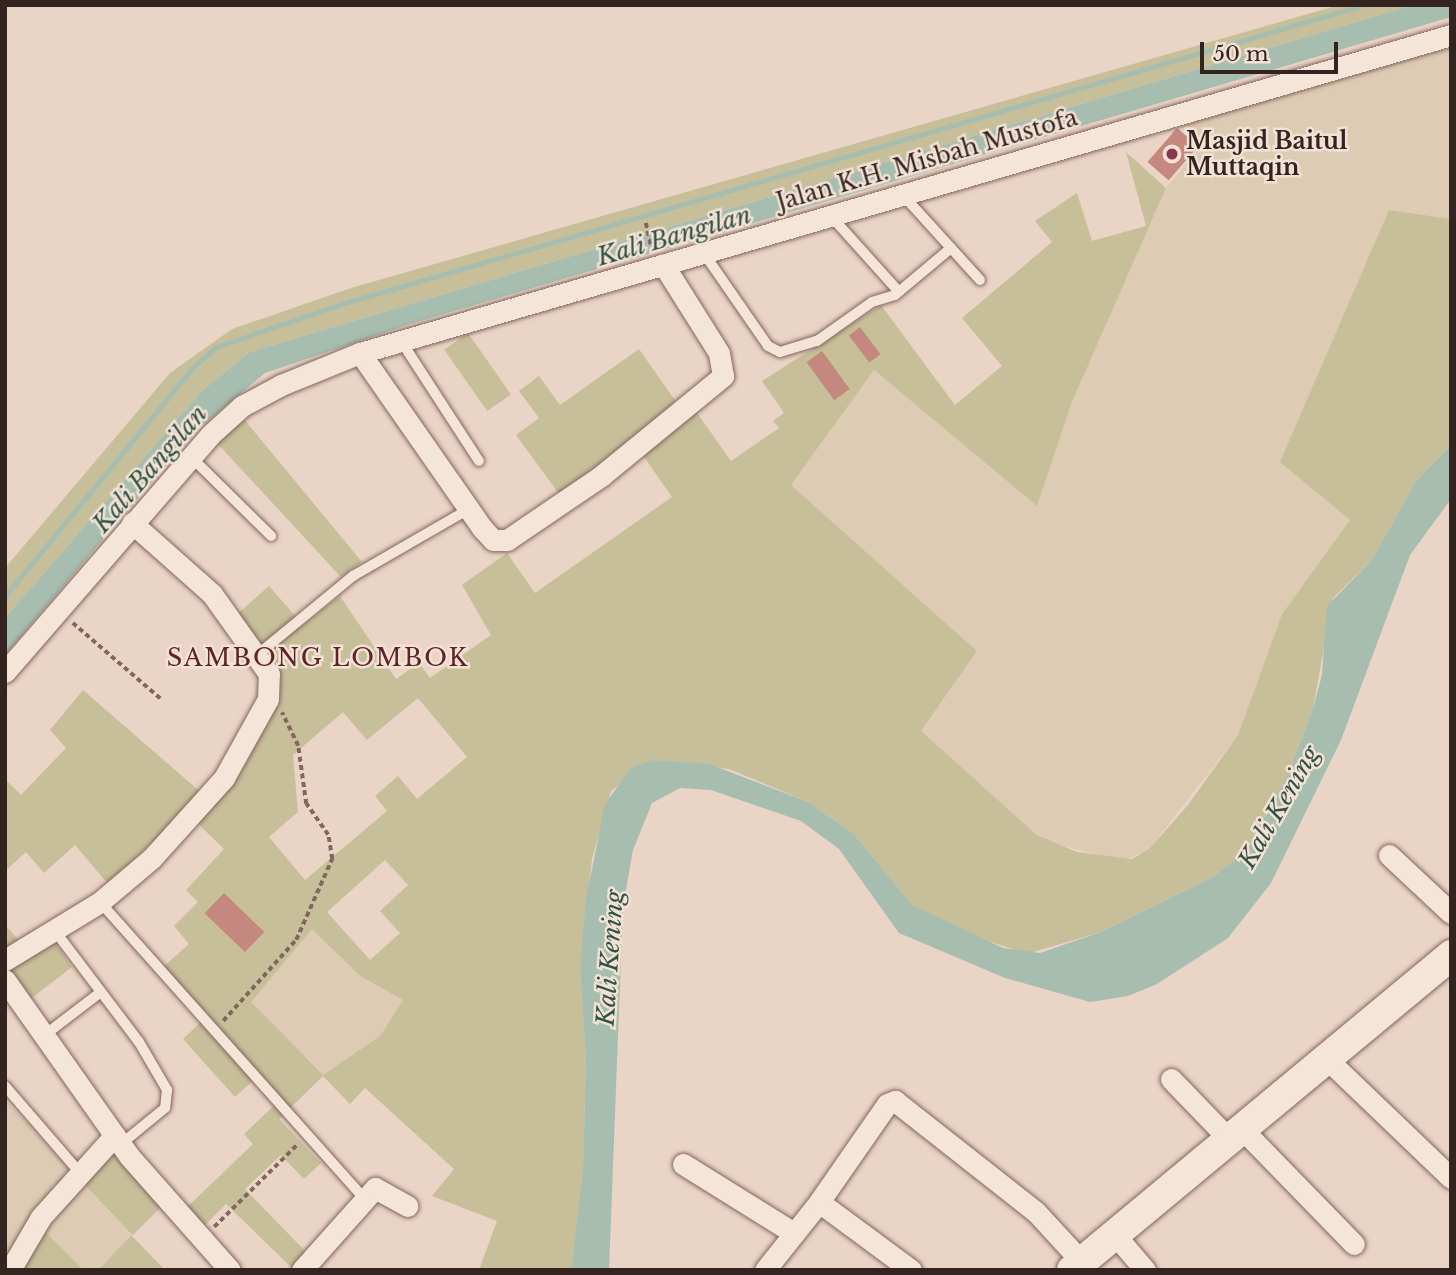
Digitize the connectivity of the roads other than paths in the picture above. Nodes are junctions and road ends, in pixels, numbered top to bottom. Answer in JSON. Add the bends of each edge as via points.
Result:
{"nodes":[{"id":1,"x":1451,"y":35,"type":"edge"},
{"id":2,"x":902,"y":194,"type":"junction"},
{"id":3,"x":830,"y":215,"type":"junction"},
{"id":4,"x":951,"y":248,"type":"junction"},
{"id":5,"x":703,"y":252,"type":"junction"},
{"id":6,"x":659,"y":261,"type":"junction"},
{"id":7,"x":980,"y":280,"type":"dead end"},
{"id":8,"x":899,"y":292,"type":"junction"},
{"id":9,"x":401,"y":341,"type":"junction"},
{"id":10,"x":360,"y":353,"type":"junction"},
{"id":11,"x":190,"y":456,"type":"junction"},
{"id":12,"x":479,"y":461,"type":"dead end"},
{"id":13,"x":468,"y":509,"type":"junction"},
{"id":14,"x":132,"y":523,"type":"junction"},
{"id":15,"x":271,"y":536,"type":"dead end"},
{"id":16,"x":256,"y":656,"type":"junction"},
{"id":17,"x":5,"y":672,"type":"edge"},
{"id":18,"x":1390,"y":855,"type":"dead end"},
{"id":19,"x":100,"y":902,"type":"junction"},
{"id":20,"x":1451,"y":913,"type":"edge"},
{"id":21,"x":55,"y":931,"type":"junction"},
{"id":22,"x":1451,"y":955,"type":"edge"},
{"id":23,"x":5,"y":960,"type":"edge"},
{"id":24,"x":5,"y":980,"type":"edge"},
{"id":25,"x":101,"y":992,"type":"junction"},
{"id":26,"x":46,"y":1034,"type":"junction"},
{"id":27,"x":1329,"y":1061,"type":"junction"},
{"id":28,"x":1171,"y":1079,"type":"dead end"},
{"id":29,"x":5,"y":1086,"type":"edge"},
{"id":30,"x":1236,"y":1135,"type":"junction"},
{"id":31,"x":118,"y":1139,"type":"junction"},
{"id":32,"x":683,"y":1164,"type":"dead end"},
{"id":33,"x":80,"y":1173,"type":"junction"},
{"id":34,"x":1451,"y":1178,"type":"edge"},
{"id":35,"x":363,"y":1197,"type":"junction"},
{"id":36,"x":819,"y":1202,"type":"junction"},
{"id":37,"x":407,"y":1206,"type":"dead end"},
{"id":38,"x":794,"y":1233,"type":"junction"},
{"id":39,"x":1116,"y":1236,"type":"junction"},
{"id":40,"x":1354,"y":1244,"type":"dead end"},
{"id":41,"x":1077,"y":1266,"type":"edge"},
{"id":42,"x":10,"y":1270,"type":"edge"},
{"id":43,"x":230,"y":1270,"type":"edge"},
{"id":44,"x":302,"y":1270,"type":"edge"},
{"id":45,"x":765,"y":1270,"type":"edge"},
{"id":46,"x":911,"y":1270,"type":"edge"},
{"id":47,"x":1145,"y":1270,"type":"edge"}],
"edges":[{"from":1,"to":2,"type":"street","name":"Jalan K.H. Misbah Mustofa"},
{"from":2,"to":3,"type":"street","name":"Jalan K.H. Misbah Mustofa"},
{"from":2,"to":4,"type":"lane"},
{"from":3,"to":5,"type":"street","name":"Jalan K.H. Misbah Mustofa"},
{"from":3,"to":8,"type":"lane"},
{"from":4,"to":7,"type":"lane"},
{"from":4,"to":8,"type":"lane"},
{"from":5,"to":6,"type":"street","name":"Jalan K.H. Misbah Mustofa"},
{"from":5,"to":8,"type":"lane","via":[[775,352],[813,343],[872,302]]},
{"from":6,"to":9,"type":"street","name":"Jalan K.H. Misbah Mustofa"},
{"from":6,"to":13,"type":"street","via":[[719,353],[724,369],[718,382],[554,512],[507,540],[488,536]]},
{"from":9,"to":10,"type":"street","name":"Jalan K.H. Misbah Mustofa"},
{"from":9,"to":12,"type":"lane"},
{"from":10,"to":11,"type":"street","name":"Jalan K.H. Misbah Mustofa","via":[[242,406]]},
{"from":10,"to":13,"type":"street"},
{"from":11,"to":14,"type":"street","name":"Jalan K.H. Misbah Mustofa"},
{"from":11,"to":15,"type":"lane"},
{"from":13,"to":16,"type":"lane","via":[[353,576]]},
{"from":14,"to":16,"type":"street","via":[[205,586]]},
{"from":14,"to":17,"type":"street","name":"Jalan K.H. Misbah Mustofa"},
{"from":16,"to":19,"type":"street","via":[[269,674],[268,699],[224,778],[152,858]]},
{"from":18,"to":20,"type":"street"},
{"from":19,"to":21,"type":"street"},
{"from":19,"to":35,"type":"lane"},
{"from":21,"to":23,"type":"street"},
{"from":21,"to":25,"type":"lane"},
{"from":22,"to":27,"type":"main road"},
{"from":24,"to":26,"type":"street"},
{"from":25,"to":26,"type":"lane"},
{"from":25,"to":31,"type":"lane","via":[[147,1055],[169,1096],[159,1113]]},
{"from":26,"to":31,"type":"street"},
{"from":27,"to":30,"type":"main road"},
{"from":27,"to":34,"type":"street"},
{"from":28,"to":30,"type":"street"},
{"from":29,"to":33,"type":"lane"},
{"from":30,"to":39,"type":"main road"},
{"from":30,"to":40,"type":"street"},
{"from":31,"to":33,"type":"street"},
{"from":31,"to":43,"type":"street","via":[[200,1241]]},
{"from":32,"to":38,"type":"street"},
{"from":33,"to":42,"type":"street","via":[[30,1232]]},
{"from":35,"to":37,"type":"street","via":[[380,1188]]},
{"from":35,"to":44,"type":"street"},
{"from":36,"to":38,"type":"street"},
{"from":36,"to":41,"type":"street","via":[[887,1104],[895,1101],[1036,1212]]},
{"from":36,"to":46,"type":"street"},
{"from":38,"to":45,"type":"street"},
{"from":39,"to":41,"type":"main road"},
{"from":39,"to":47,"type":"street"}]}
